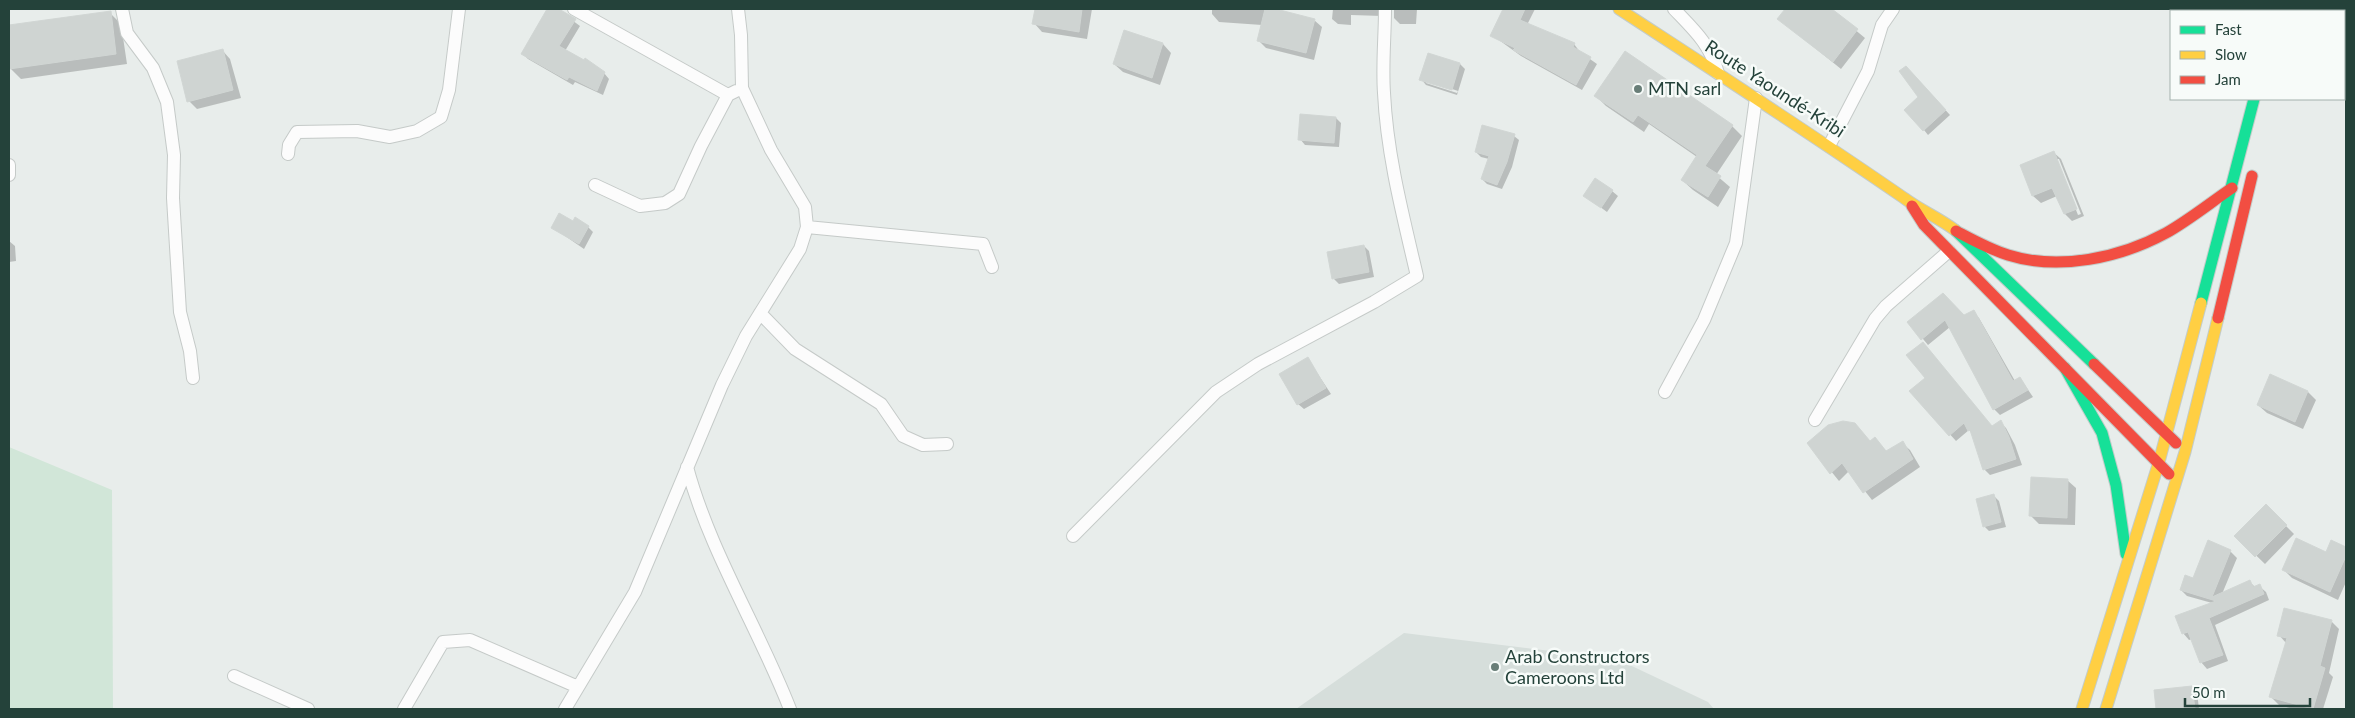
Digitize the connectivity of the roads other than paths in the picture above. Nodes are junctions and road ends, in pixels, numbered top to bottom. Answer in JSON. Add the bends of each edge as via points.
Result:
{"nodes":[{"id":1,"x":459,"y":9,"type":"edge"},
{"id":2,"x":574,"y":9,"type":"edge"},
{"id":3,"x":738,"y":9,"type":"edge"},
{"id":4,"x":1385,"y":9,"type":"edge"},
{"id":5,"x":1619,"y":9,"type":"edge"},
{"id":6,"x":1674,"y":9,"type":"edge"},
{"id":7,"x":1893,"y":9,"type":"edge"},
{"id":8,"x":123,"y":10,"type":"edge"},
{"id":9,"x":1718,"y":73,"type":"junction"},
{"id":10,"x":742,"y":88,"type":"junction"},
{"id":11,"x":728,"y":95,"type":"junction"},
{"id":12,"x":1756,"y":98,"type":"junction"},
{"id":13,"x":2254,"y":100,"type":"edge"},
{"id":14,"x":1829,"y":146,"type":"junction"},
{"id":15,"x":288,"y":154,"type":"dead end"},
{"id":16,"x":2255,"y":163,"type":"dead end"},
{"id":17,"x":9,"y":165,"type":"edge"},
{"id":18,"x":9,"y":175,"type":"edge"},
{"id":19,"x":595,"y":185,"type":"dead end"},
{"id":20,"x":2232,"y":188,"type":"junction"},
{"id":21,"x":1909,"y":202,"type":"junction"},
{"id":22,"x":807,"y":227,"type":"junction"},
{"id":23,"x":1956,"y":231,"type":"junction"},
{"id":24,"x":1949,"y":251,"type":"junction"},
{"id":25,"x":992,"y":267,"type":"dead end"},
{"id":26,"x":760,"y":313,"type":"junction"},
{"id":27,"x":2065,"y":368,"type":"junction"},
{"id":28,"x":193,"y":378,"type":"dead end"},
{"id":29,"x":1665,"y":392,"type":"dead end"},
{"id":30,"x":1815,"y":420,"type":"dead end"},
{"id":31,"x":2166,"y":432,"type":"junction"},
{"id":32,"x":948,"y":444,"type":"dead end"},
{"id":33,"x":2185,"y":452,"type":"junction"},
{"id":34,"x":2159,"y":462,"type":"junction"},
{"id":35,"x":687,"y":467,"type":"junction"},
{"id":36,"x":2176,"y":482,"type":"junction"},
{"id":37,"x":1073,"y":536,"type":"dead end"},
{"id":38,"x":2127,"y":560,"type":"junction"},
{"id":39,"x":234,"y":676,"type":"dead end"},
{"id":40,"x":578,"y":688,"type":"junction"},
{"id":41,"x":308,"y":709,"type":"edge"},
{"id":42,"x":404,"y":709,"type":"edge"},
{"id":43,"x":565,"y":709,"type":"edge"},
{"id":44,"x":790,"y":709,"type":"edge"},
{"id":45,"x":2082,"y":709,"type":"edge"},
{"id":46,"x":2106,"y":709,"type":"edge"}],
"edges":[{"from":1,"to":15,"type":"street","via":[[449,90],[441,117],[417,131],[390,137],[357,131],[296,132]]},
{"from":2,"to":11,"type":"street"},
{"from":3,"to":10,"type":"street"},
{"from":4,"to":37,"type":"street","via":[[1384,92],[1389,138],[1417,276],[1383,298],[1258,364],[1216,392]]},
{"from":5,"to":9,"type":"main road","name":"Route Yaoundé-Kribi"},
{"from":6,"to":9,"type":"street","via":[[1708,45]]},
{"from":7,"to":14,"type":"street","via":[[1882,25],[1868,71]]},
{"from":8,"to":28,"type":"street","via":[[127,33],[152,68],[167,102],[174,155],[173,198],[180,312]]},
{"from":9,"to":12,"type":"main road","name":"Route Yaoundé-Kribi"},
{"from":10,"to":11,"type":"street"},
{"from":10,"to":22,"type":"street","via":[[771,150],[805,207]]},
{"from":11,"to":19,"type":"street","via":[[679,194],[665,203],[640,206]]},
{"from":12,"to":14,"type":"main road","name":"Route Yaoundé-Kribi"},
{"from":12,"to":29,"type":"street","via":[[1736,243],[1704,320]]},
{"from":13,"to":20,"type":"main road"},
{"from":14,"to":21,"type":"main road","name":"Route Yaoundé-Kribi"},
{"from":16,"to":33,"type":"main road"},
{"from":17,"to":18,"type":"street"},
{"from":20,"to":23,"type":"main road","via":[[2156,238],[2104,256],[2051,261],[2015,257]]},
{"from":20,"to":31,"type":"main road"},
{"from":21,"to":23,"type":"main road"},
{"from":21,"to":24,"type":"main road","via":[[1924,225]]},
{"from":22,"to":25,"type":"street","via":[[983,244]]},
{"from":22,"to":26,"type":"street","via":[[800,249]]},
{"from":23,"to":31,"type":"main road"},
{"from":24,"to":27,"type":"main road"},
{"from":24,"to":30,"type":"street","via":[[1875,318]]},
{"from":26,"to":32,"type":"street","via":[[796,348],[881,404],[903,436],[923,445]]},
{"from":26,"to":35,"type":"street","via":[[722,385]]},
{"from":27,"to":34,"type":"main road"},
{"from":27,"to":38,"type":"main road","via":[[2102,433],[2116,485]]},
{"from":31,"to":33,"type":"main road"},
{"from":31,"to":34,"type":"main road"},
{"from":33,"to":36,"type":"main road"},
{"from":34,"to":36,"type":"main road"},
{"from":34,"to":38,"type":"main road"},
{"from":35,"to":40,"type":"street","via":[[635,592]]},
{"from":35,"to":44,"type":"street","via":[[697,504]]},
{"from":36,"to":46,"type":"main road"},
{"from":38,"to":45,"type":"main road"},
{"from":39,"to":41,"type":"street"},
{"from":40,"to":42,"type":"street","via":[[470,640],[443,642]]},
{"from":40,"to":43,"type":"street"}]}
